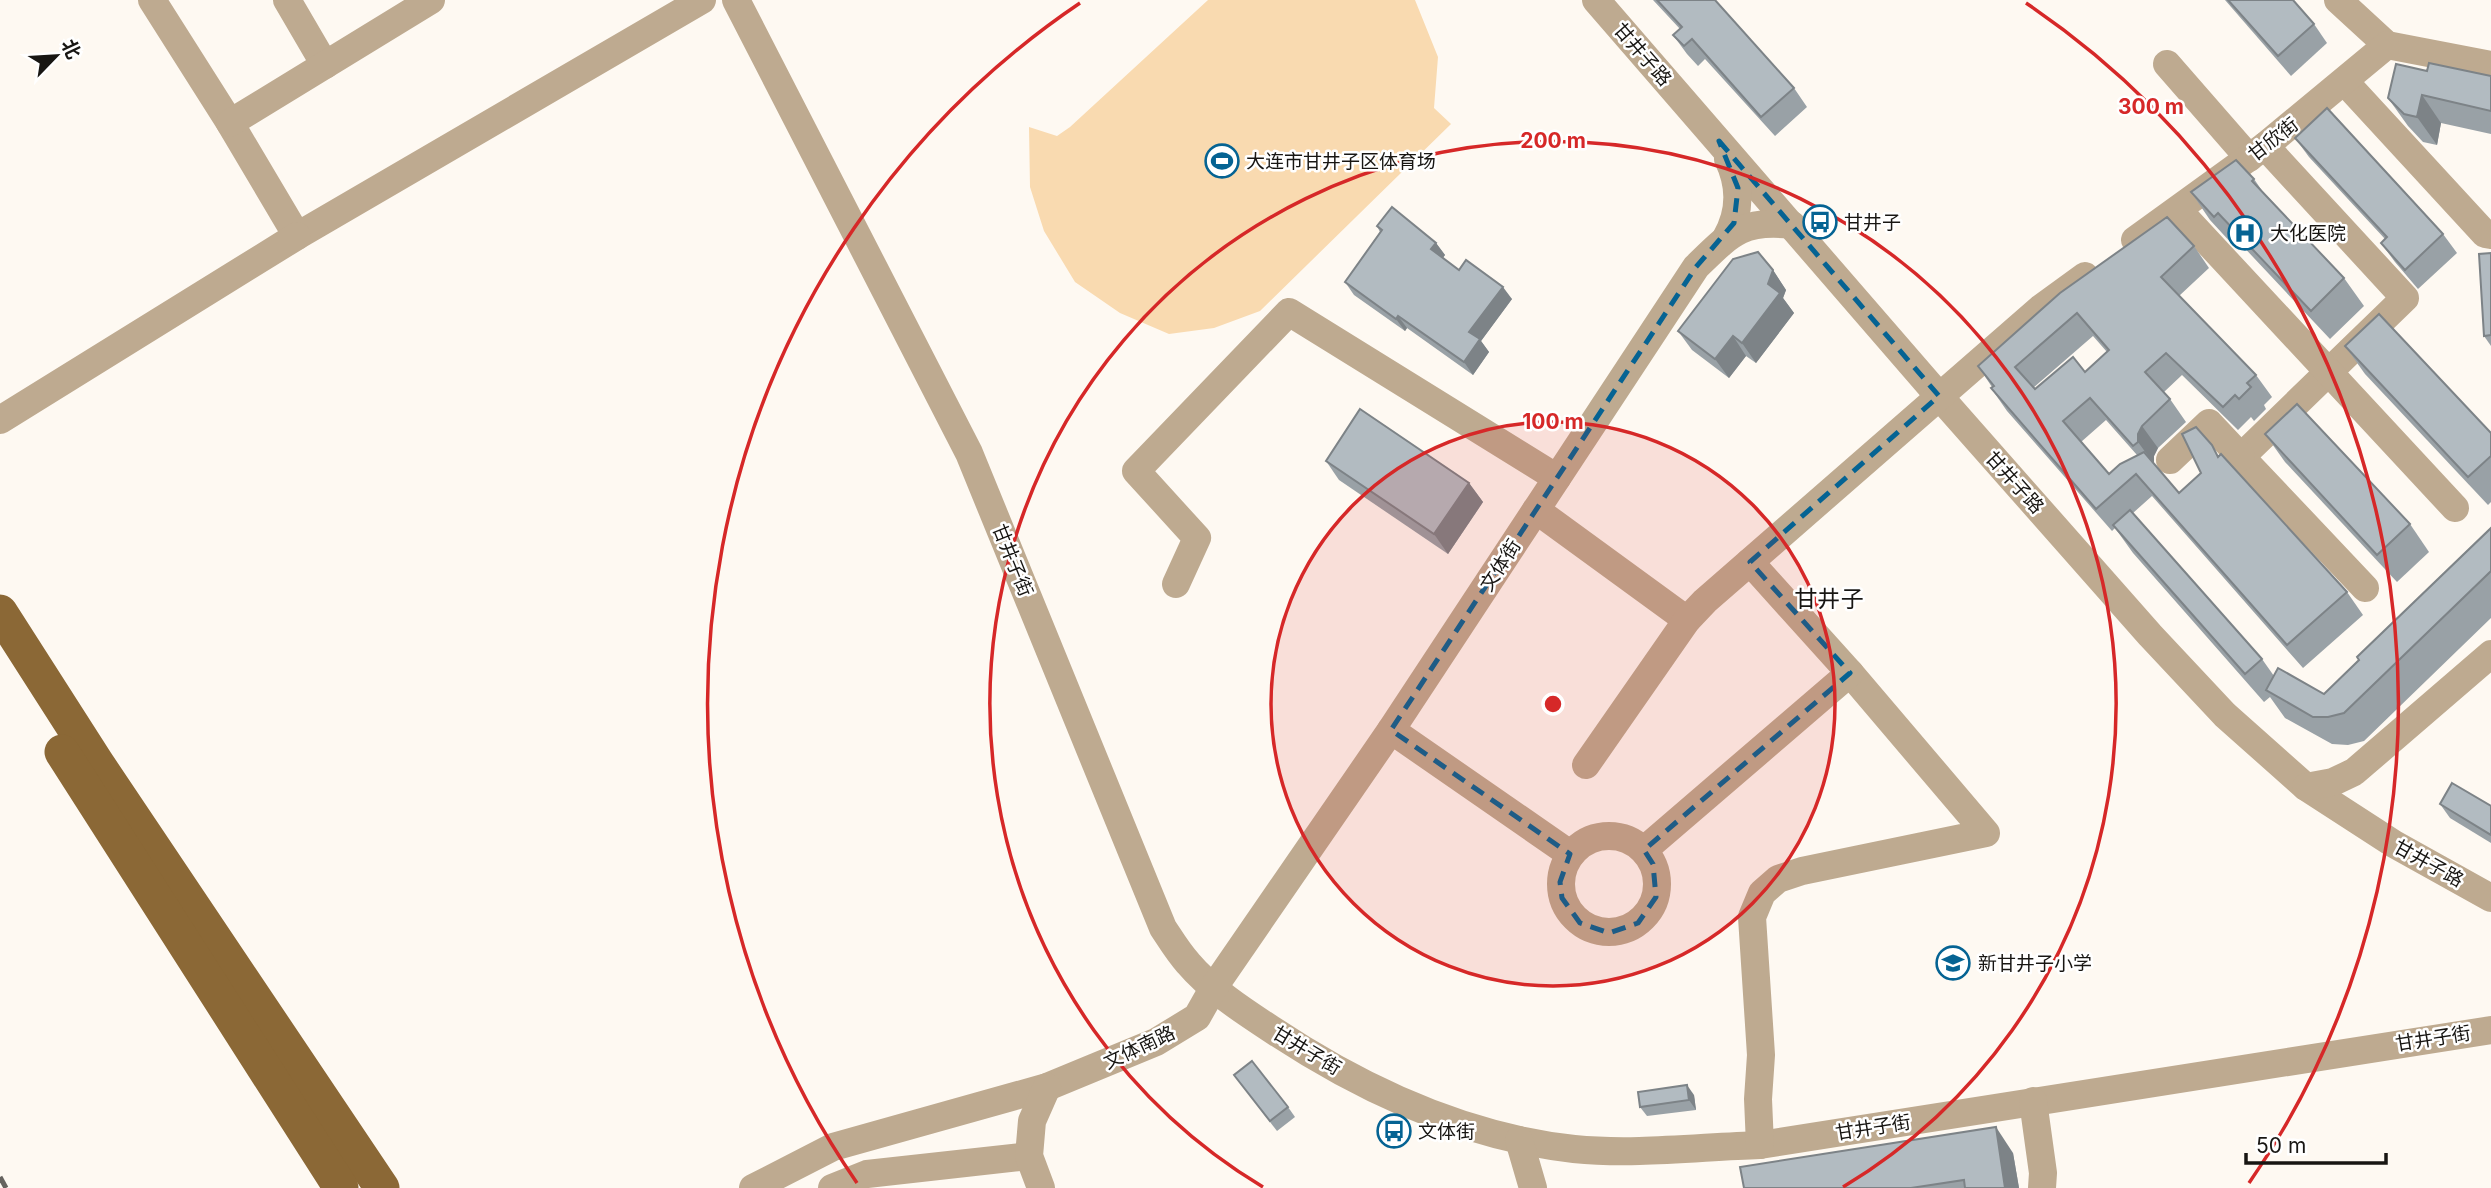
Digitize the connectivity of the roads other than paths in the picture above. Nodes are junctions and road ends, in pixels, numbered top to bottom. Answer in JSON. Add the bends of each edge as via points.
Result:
{"nodes":[{"id":1,"x":152,"y":0,"type":"edge"},
{"id":2,"x":287,"y":0,"type":"edge"},
{"id":3,"x":430,"y":0,"type":"edge"},
{"id":4,"x":702,"y":0,"type":"edge"},
{"id":5,"x":736,"y":0,"type":"edge"},
{"id":6,"x":1596,"y":0,"type":"edge"},
{"id":7,"x":2338,"y":0,"type":"edge"},
{"id":8,"x":2387,"y":45,"type":"junction"},
{"id":9,"x":2167,"y":64,"type":"dead end"},
{"id":10,"x":325,"y":65,"type":"junction"},
{"id":11,"x":2491,"y":65,"type":"edge"},
{"id":12,"x":2345,"y":82,"type":"junction"},
{"id":13,"x":230,"y":123,"type":"junction"},
{"id":14,"x":1719,"y":141,"type":"junction"},
{"id":15,"x":2257,"y":152,"type":"junction"},
{"id":16,"x":2178,"y":210,"type":"junction"},
{"id":17,"x":1791,"y":225,"type":"junction"},
{"id":18,"x":2491,"y":235,"type":"edge"},
{"id":19,"x":297,"y":236,"type":"junction"},
{"id":20,"x":1726,"y":238,"type":"junction"},
{"id":21,"x":2329,"y":373,"type":"junction"},
{"id":22,"x":1938,"y":396,"type":"junction"},
{"id":23,"x":0,"y":420,"type":"edge"},
{"id":24,"x":2241,"y":457,"type":"junction"},
{"id":25,"x":2170,"y":460,"type":"dead end"},
{"id":26,"x":1557,"y":478,"type":"junction"},
{"id":27,"x":2455,"y":508,"type":"dead end"},
{"id":28,"x":1536,"y":510,"type":"junction"},
{"id":29,"x":1751,"y":562,"type":"junction"},
{"id":30,"x":1176,"y":584,"type":"dead end"},
{"id":31,"x":2365,"y":588,"type":"dead end"},
{"id":32,"x":0,"y":612,"type":"edge"},
{"id":33,"x":1687,"y":620,"type":"junction"},
{"id":34,"x":0,"y":654,"type":"edge"},
{"id":35,"x":2491,"y":654,"type":"edge"},
{"id":36,"x":1850,"y":673,"type":"junction"},
{"id":37,"x":1391,"y":730,"type":"junction"},
{"id":38,"x":1586,"y":765,"type":"dead end"},
{"id":39,"x":2306,"y":787,"type":"junction"},
{"id":40,"x":1644,"y":850,"type":"junction"},
{"id":41,"x":1570,"y":854,"type":"junction"},
{"id":42,"x":2487,"y":898,"type":"edge"},
{"id":43,"x":1214,"y":987,"type":"junction"},
{"id":44,"x":2491,"y":1018,"type":"edge"},
{"id":45,"x":2491,"y":1030,"type":"edge"},
{"id":46,"x":2445,"y":1036,"type":"junction"},
{"id":47,"x":1047,"y":1087,"type":"junction"},
{"id":48,"x":2032,"y":1101,"type":"junction"},
{"id":49,"x":1519,"y":1140,"type":"junction"},
{"id":50,"x":1759,"y":1145,"type":"junction"},
{"id":51,"x":1029,"y":1156,"type":"junction"},
{"id":52,"x":341,"y":1188,"type":"edge"},
{"id":53,"x":383,"y":1188,"type":"edge"},
{"id":54,"x":753,"y":1188,"type":"edge"},
{"id":55,"x":832,"y":1188,"type":"edge"},
{"id":56,"x":1041,"y":1188,"type":"edge"},
{"id":57,"x":1533,"y":1188,"type":"edge"},
{"id":58,"x":2042,"y":1188,"type":"edge"}],
"edges":[{"from":1,"to":13,"type":"street"},
{"from":2,"to":10,"type":"street"},
{"from":3,"to":10,"type":"street"},
{"from":4,"to":19,"type":"street"},
{"from":5,"to":43,"type":"street","name":"甘井子街","via":[[970,453],[1163,928],[1188,963]]},
{"from":6,"to":14,"type":"street","name":"甘井子路"},
{"from":7,"to":8,"type":"street"},
{"from":8,"to":11,"type":"street"},
{"from":8,"to":12,"type":"street","name":"甘欣街"},
{"from":9,"to":15,"type":"street"},
{"from":10,"to":13,"type":"street"},
{"from":12,"to":15,"type":"street","name":"甘欣街"},
{"from":12,"to":18,"type":"street","via":[[2485,234]]},
{"from":13,"to":19,"type":"street"},
{"from":14,"to":17,"type":"street","name":"甘井子路"},
{"from":14,"to":20,"type":"street","via":[[1738,188],[1734,223]]},
{"from":15,"to":16,"type":"street","name":"甘欣街"},
{"from":15,"to":21,"type":"street","via":[[2405,298]]},
{"from":16,"to":21,"type":"street"},
{"from":16,"to":22,"type":"street","name":"甘欣街","via":[[2041,308]]},
{"from":17,"to":20,"type":"street","name":"文体街","via":[[1769,222],[1745,227]]},
{"from":17,"to":22,"type":"street","name":"甘井子路"},
{"from":19,"to":23,"type":"street"},
{"from":20,"to":26,"type":"street","name":"文体街","via":[[1696,267]]},
{"from":21,"to":24,"type":"street"},
{"from":21,"to":27,"type":"street"},
{"from":22,"to":29,"type":"street","name":"甘欣街"},
{"from":22,"to":39,"type":"street","name":"甘井子路","via":[[2225,715]]},
{"from":24,"to":25,"type":"street","via":[[2209,424]]},
{"from":24,"to":31,"type":"street"},
{"from":26,"to":28,"type":"street","name":"文体街"},
{"from":26,"to":30,"type":"street","via":[[1289,312],[1136,471],[1197,538]]},
{"from":28,"to":33,"type":"street"},
{"from":28,"to":37,"type":"street","name":"文体街"},
{"from":29,"to":33,"type":"street","name":"甘欣街"},
{"from":29,"to":36,"type":"street"},
{"from":32,"to":53,"type":"main road"},
{"from":33,"to":38,"type":"street","name":"甘欣街"},
{"from":34,"to":52,"type":"main road"},
{"from":35,"to":39,"type":"street","via":[[2354,772]]},
{"from":36,"to":40,"type":"street"},
{"from":36,"to":50,"type":"street","via":[[1986,833],[1802,871],[1777,878],[1762,893],[1752,917],[1761,1055]]},
{"from":37,"to":41,"type":"street"},
{"from":37,"to":43,"type":"street","name":"文体街"},
{"from":39,"to":42,"type":"street","name":"甘井子路"},
{"from":40,"to":41,"type":"street","via":[[1630,840],[1606,835],[1582,842]]},
{"from":40,"to":41,"type":"street","via":[[1653,864],[1656,897],[1638,923],[1609,933],[1580,923],[1562,898],[1562,867]]},
{"from":43,"to":47,"type":"street","name":"文体南路","via":[[1197,1017],[1156,1042]]},
{"from":43,"to":49,"type":"street","name":"甘井子街","via":[[1317,1060],[1388,1096]]},
{"from":44,"to":46,"type":"street"},
{"from":45,"to":46,"type":"street","name":"甘井子街"},
{"from":46,"to":48,"type":"street","name":"甘井子街"},
{"from":47,"to":51,"type":"street","via":[[1032,1121]]},
{"from":47,"to":54,"type":"street","name":"文体南路","via":[[832,1147]]},
{"from":48,"to":50,"type":"street","name":"甘井子街"},
{"from":48,"to":58,"type":"street"},
{"from":49,"to":50,"type":"street","name":"甘井子街","via":[[1607,1150]]},
{"from":49,"to":57,"type":"street"},
{"from":51,"to":55,"type":"street","via":[[867,1174]]},
{"from":51,"to":56,"type":"street"}]}
